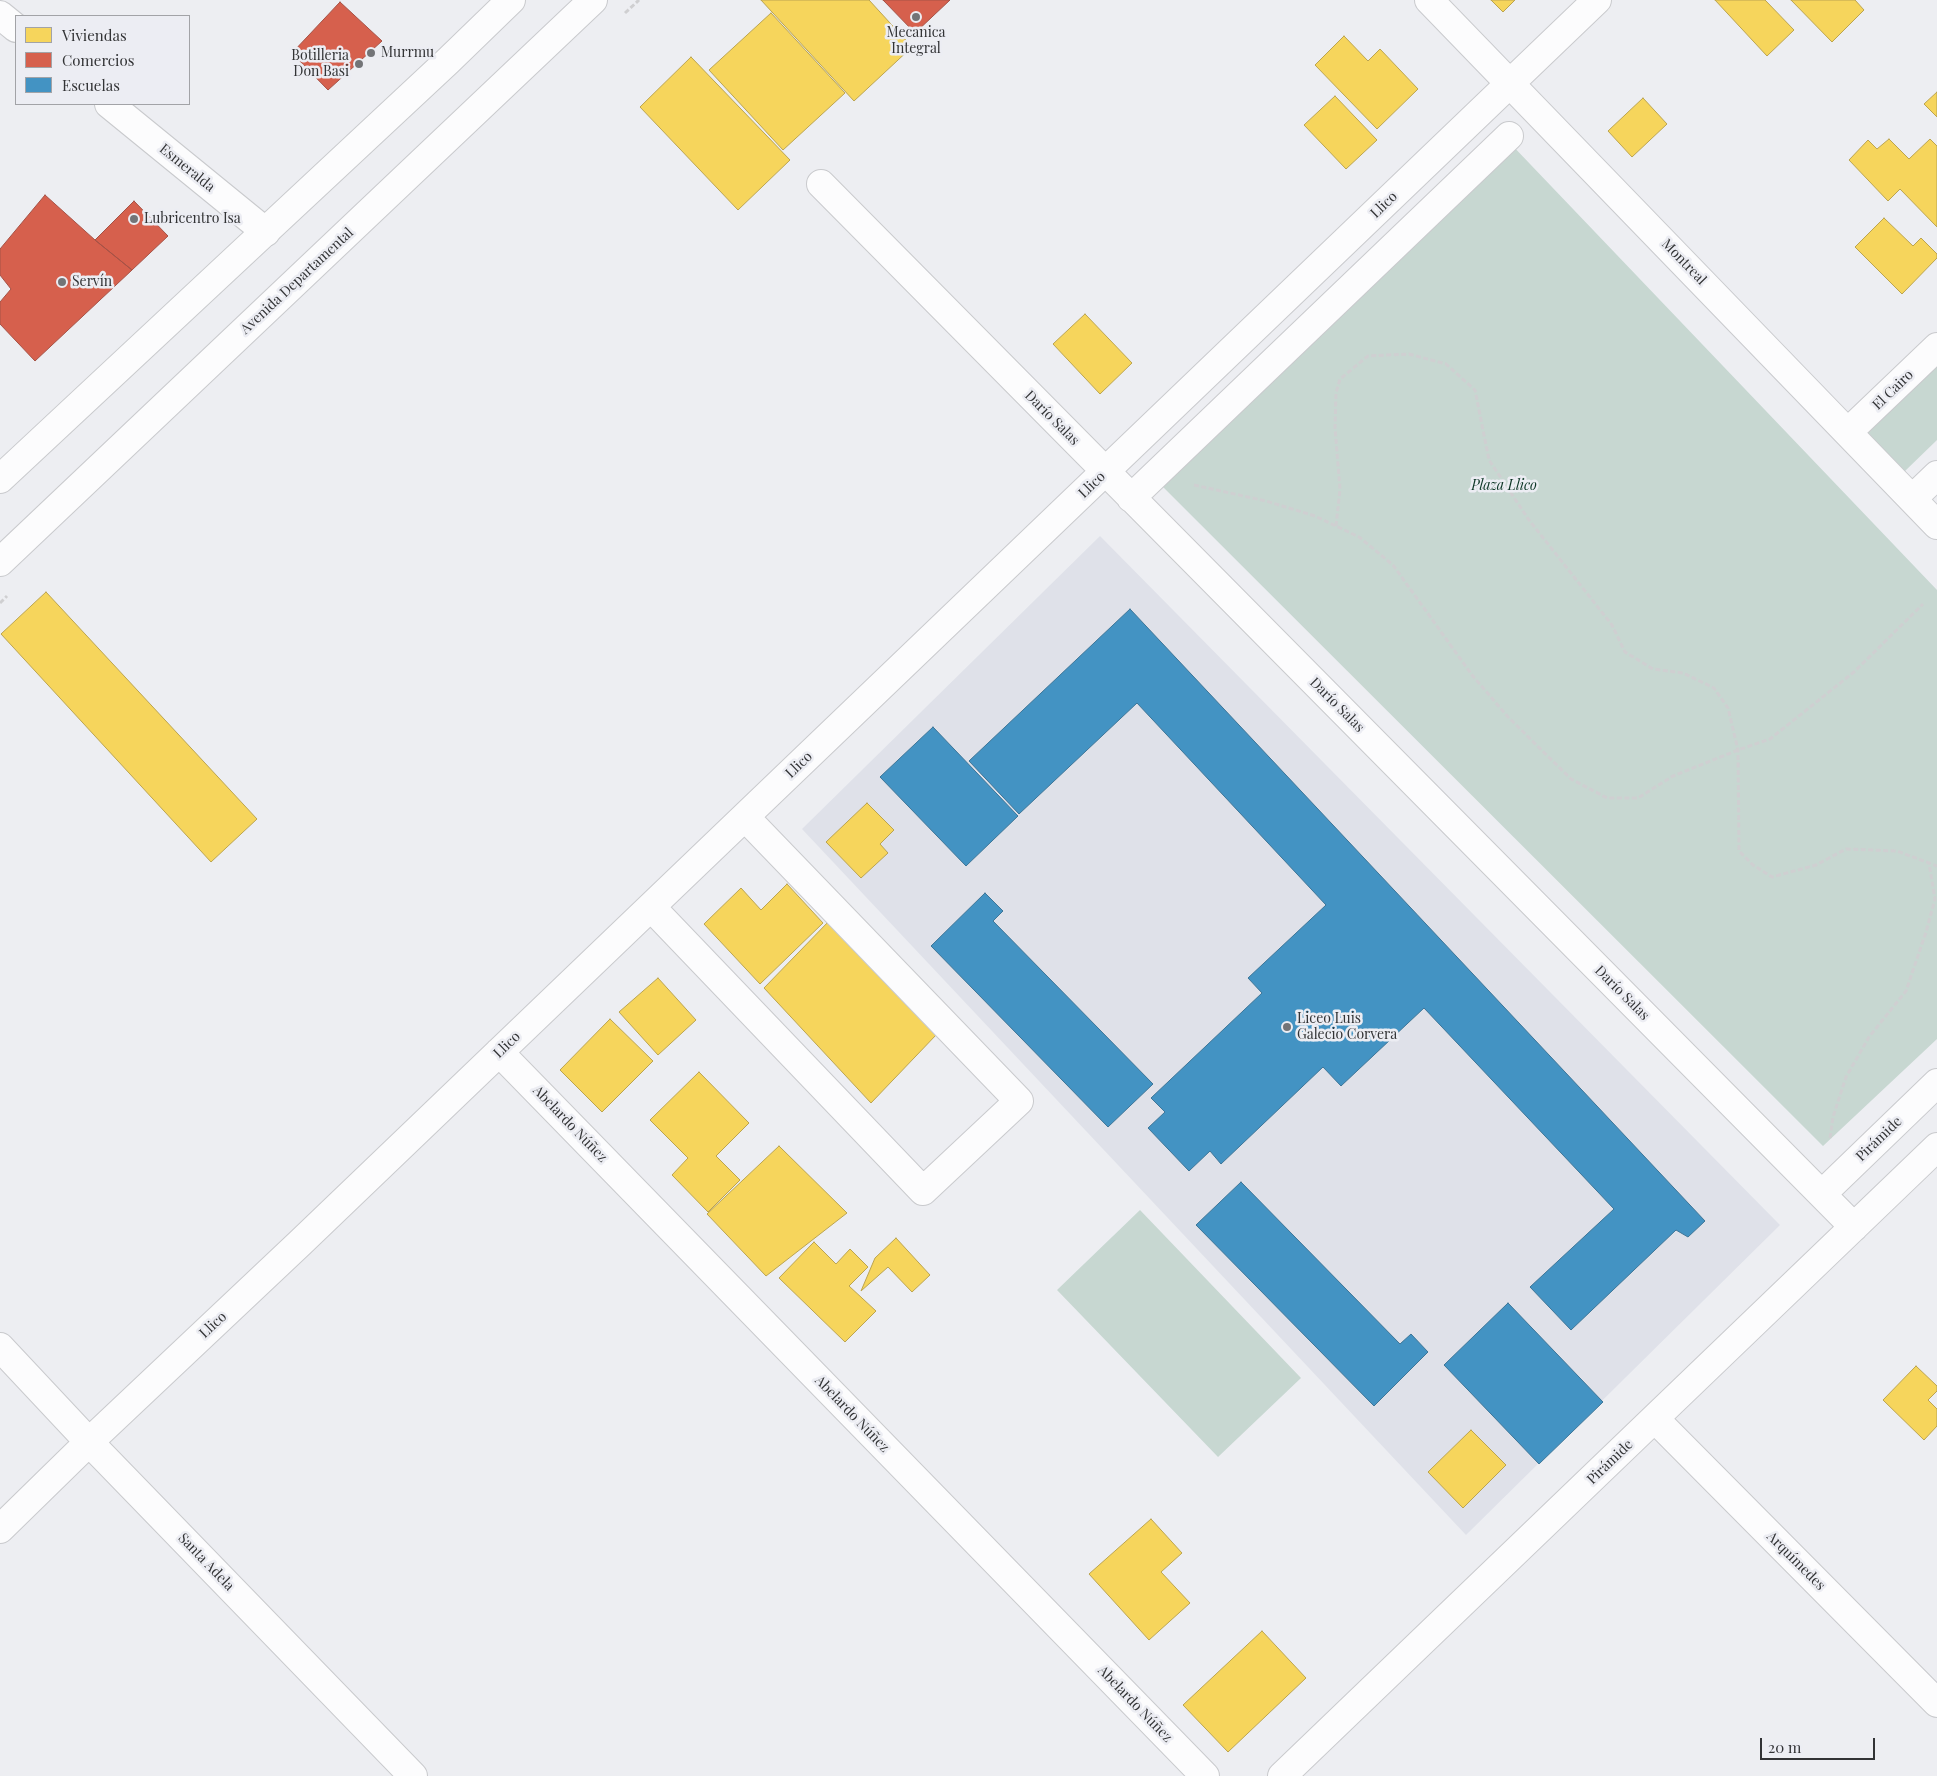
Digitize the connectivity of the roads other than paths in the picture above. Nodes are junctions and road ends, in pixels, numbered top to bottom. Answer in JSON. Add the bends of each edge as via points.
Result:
{"nodes":[{"id":1,"x":594,"y":0,"type":"edge"},
{"id":2,"x":1429,"y":0,"type":"edge"},
{"id":3,"x":1598,"y":0,"type":"edge"},
{"id":4,"x":500,"y":3,"type":"edge"},
{"id":5,"x":0,"y":15,"type":"edge"},
{"id":6,"x":15,"y":27,"type":"edge"},
{"id":7,"x":1511,"y":83,"type":"junction"},
{"id":8,"x":110,"y":105,"type":"edge"},
{"id":9,"x":1510,"y":136,"type":"dead end"},
{"id":10,"x":821,"y":184,"type":"dead end"},
{"id":11,"x":266,"y":232,"type":"junction"},
{"id":12,"x":1937,"y":347,"type":"edge"},
{"id":13,"x":1848,"y":432,"type":"junction"},
{"id":14,"x":1106,"y":472,"type":"junction"},
{"id":15,"x":1937,"y":475,"type":"edge"},
{"id":16,"x":0,"y":479,"type":"edge"},
{"id":17,"x":1132,"y":498,"type":"junction"},
{"id":18,"x":1912,"y":499,"type":"junction"},
{"id":19,"x":1937,"y":525,"type":"edge"},
{"id":20,"x":0,"y":562,"type":"edge"},
{"id":21,"x":745,"y":817,"type":"junction"},
{"id":22,"x":651,"y":907,"type":"junction"},
{"id":23,"x":499,"y":1052,"type":"junction"},
{"id":24,"x":1937,"y":1083,"type":"edge"},
{"id":25,"x":1937,"y":1148,"type":"edge"},
{"id":26,"x":1822,"y":1194,"type":"junction"},
{"id":27,"x":1854,"y":1227,"type":"junction"},
{"id":28,"x":0,"y":1347,"type":"edge"},
{"id":29,"x":1655,"y":1419,"type":"junction"},
{"id":30,"x":89,"y":1442,"type":"junction"},
{"id":31,"x":0,"y":1530,"type":"edge"},
{"id":32,"x":1937,"y":1703,"type":"edge"},
{"id":33,"x":413,"y":1776,"type":"edge"},
{"id":34,"x":1205,"y":1776,"type":"edge"},
{"id":35,"x":1282,"y":1776,"type":"edge"}],
"edges":[{"from":1,"to":20,"type":"street","name":"Avenida Departamental"},
{"from":2,"to":7,"type":"street","name":"Montreal"},
{"from":3,"to":7,"type":"street","name":"Llico"},
{"from":4,"to":11,"type":"street"},
{"from":5,"to":6,"type":"street"},
{"from":7,"to":13,"type":"street","name":"Montreal"},
{"from":7,"to":14,"type":"street","name":"Llico"},
{"from":8,"to":11,"type":"street","name":"Esmeralda"},
{"from":9,"to":17,"type":"street"},
{"from":10,"to":14,"type":"street","name":"Darío Salas"},
{"from":11,"to":16,"type":"street"},
{"from":12,"to":13,"type":"street","name":"El Cairo"},
{"from":13,"to":18,"type":"street","name":"Montreal"},
{"from":14,"to":17,"type":"street","name":"Darío Salas"},
{"from":14,"to":21,"type":"street","name":"Llico"},
{"from":15,"to":18,"type":"street"},
{"from":17,"to":26,"type":"street","name":"Darío Salas"},
{"from":18,"to":19,"type":"street","name":"Montreal"},
{"from":21,"to":22,"type":"street","name":"Llico"},
{"from":21,"to":22,"type":"street","via":[[1019,1101],[923,1191]]},
{"from":22,"to":23,"type":"street","name":"Llico"},
{"from":23,"to":30,"type":"street","name":"Llico"},
{"from":23,"to":34,"type":"street","name":"Abelardo Núñez"},
{"from":24,"to":26,"type":"street","name":"Pirámide"},
{"from":25,"to":27,"type":"street","name":"Pirámide"},
{"from":26,"to":27,"type":"street","name":"Darío Salas"},
{"from":27,"to":29,"type":"street","name":"Pirámide"},
{"from":28,"to":30,"type":"street","name":"Santa Adela"},
{"from":29,"to":32,"type":"street","name":"Arquímedes"},
{"from":29,"to":35,"type":"street","name":"Pirámide"},
{"from":30,"to":31,"type":"street","name":"Llico"},
{"from":30,"to":33,"type":"street","name":"Santa Adela"}]}
